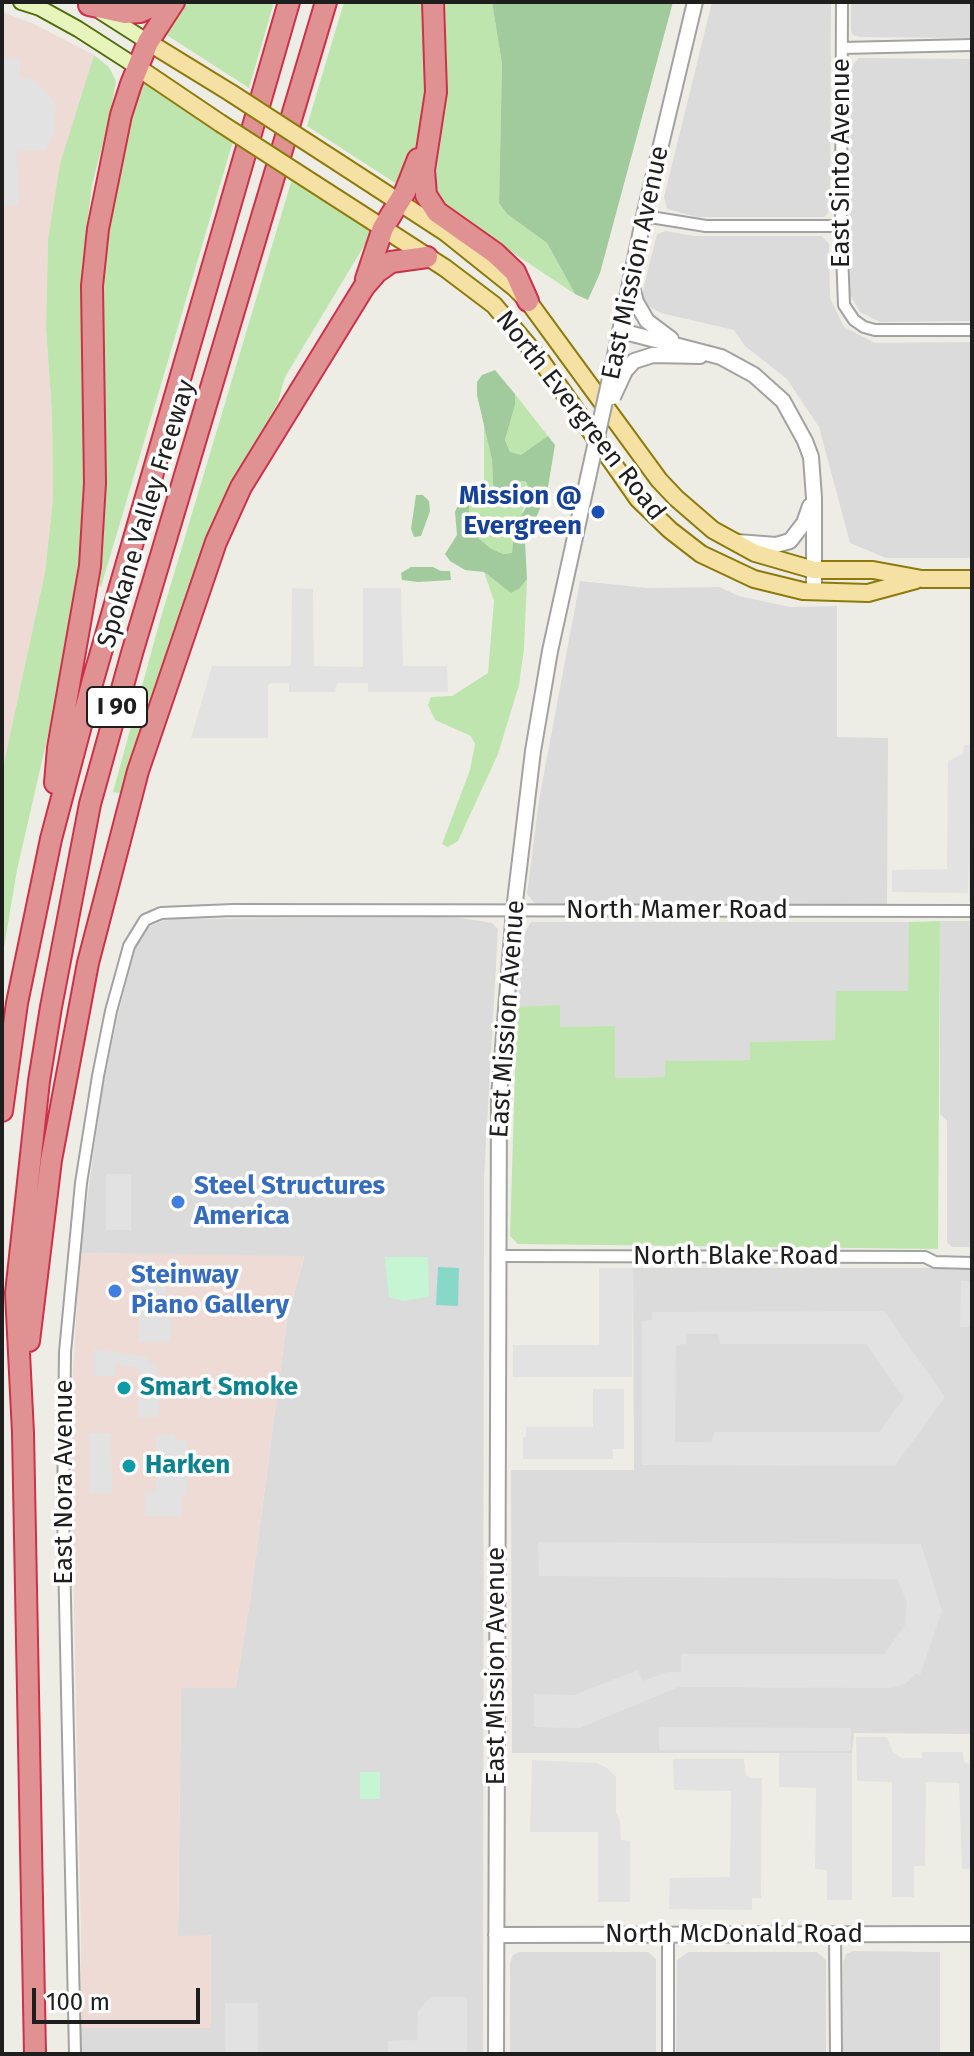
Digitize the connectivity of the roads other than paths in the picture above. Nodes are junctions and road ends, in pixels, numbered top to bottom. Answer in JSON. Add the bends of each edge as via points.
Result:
{"nodes":[{"id":1,"x":21,"y":2,"type":"edge"},
{"id":2,"x":162,"y":2,"type":"edge"},
{"id":3,"x":174,"y":2,"type":"edge"},
{"id":4,"x":289,"y":2,"type":"edge"},
{"id":5,"x":326,"y":2,"type":"edge"},
{"id":6,"x":433,"y":2,"type":"edge"},
{"id":7,"x":695,"y":2,"type":"edge"},
{"id":8,"x":842,"y":2,"type":"edge"},
{"id":9,"x":86,"y":4,"type":"edge"},
{"id":10,"x":148,"y":42,"type":"junction"},
{"id":11,"x":972,"y":45,"type":"edge"},
{"id":12,"x":842,"y":48,"type":"junction"},
{"id":13,"x":137,"y":67,"type":"junction"},
{"id":14,"x":432,"y":119,"type":"junction"},
{"id":15,"x":399,"y":202,"type":"junction"},
{"id":16,"x":644,"y":216,"type":"junction"},
{"id":17,"x":841,"y":226,"type":"junction"},
{"id":18,"x":383,"y":228,"type":"junction"},
{"id":19,"x":427,"y":257,"type":"junction"},
{"id":20,"x":631,"y":283,"type":"junction"},
{"id":21,"x":364,"y":287,"type":"junction"},
{"id":22,"x":528,"y":301,"type":"junction"},
{"id":23,"x":972,"y":330,"type":"edge"},
{"id":24,"x":621,"y":331,"type":"junction"},
{"id":25,"x":680,"y":345,"type":"junction"},
{"id":26,"x":721,"y":357,"type":"junction"},
{"id":27,"x":620,"y":366,"type":"junction"},
{"id":28,"x":814,"y":498,"type":"junction"},
{"id":29,"x":733,"y":542,"type":"junction"},
{"id":30,"x":814,"y":570,"type":"junction"},
{"id":31,"x":922,"y":579,"type":"junction"},
{"id":32,"x":972,"y":579,"type":"edge"},
{"id":33,"x":814,"y":592,"type":"junction"},
{"id":34,"x":51,"y":839,"type":"junction"},
{"id":35,"x":514,"y":910,"type":"junction"},
{"id":36,"x":972,"y":911,"type":"edge"},
{"id":37,"x":145,"y":920,"type":"joint"},
{"id":38,"x":2,"y":1111,"type":"edge"},
{"id":39,"x":499,"y":1256,"type":"junction"},
{"id":40,"x":972,"y":1263,"type":"edge"},
{"id":41,"x":23,"y":1433,"type":"junction"},
{"id":42,"x":972,"y":1934,"type":"edge"},
{"id":43,"x":496,"y":1935,"type":"junction"},
{"id":44,"x":668,"y":1935,"type":"junction"},
{"id":45,"x":835,"y":1936,"type":"junction"},
{"id":46,"x":35,"y":2054,"type":"edge"},
{"id":47,"x":75,"y":2054,"type":"edge"},
{"id":48,"x":496,"y":2054,"type":"edge"},
{"id":49,"x":668,"y":2054,"type":"edge"},
{"id":50,"x":836,"y":2054,"type":"edge"}],
"edges":[{"from":1,"to":13,"type":"main road","name":"North Evergreen Road","via":[[78,29]]},
{"from":2,"to":9,"type":"highway","via":[[125,13]]},
{"from":3,"to":10,"type":"highway"},
{"from":4,"to":34,"type":"highway","name":"Spokane Valley Freeway","number":"I 90"},
{"from":5,"to":41,"type":"highway","name":"Spokane Valley Freeway","number":"I 90","via":[[90,804],[51,1007],[21,1237],[16,1293]]},
{"from":6,"to":14,"type":"highway"},
{"from":7,"to":16,"type":"street","name":"East Mission Avenue"},
{"from":8,"to":12,"type":"street","name":"East Sinto Avenue"},
{"from":9,"to":10,"type":"main road","name":"North Evergreen Road"},
{"from":10,"to":13,"type":"highway"},
{"from":10,"to":15,"type":"main road","name":"North Evergreen Road","bridge":true},
{"from":11,"to":12,"type":"street"},
{"from":12,"to":17,"type":"street","name":"East Sinto Avenue"},
{"from":13,"to":18,"type":"main road","name":"North Evergreen Road","bridge":true},
{"from":13,"to":34,"type":"highway","via":[[121,115],[93,264],[95,483],[90,566],[58,748]]},
{"from":14,"to":15,"type":"highway"},
{"from":14,"to":22,"type":"highway","via":[[426,195],[437,212],[515,272]]},
{"from":15,"to":18,"type":"highway"},
{"from":15,"to":22,"type":"main road","name":"North Evergreen Road","via":[[445,232]]},
{"from":16,"to":17,"type":"street","via":[[706,226]]},
{"from":16,"to":20,"type":"street","name":"East Mission Avenue"},
{"from":17,"to":23,"type":"street","name":"East Sinto Avenue","via":[[842,291],[854,320],[875,330]]},
{"from":18,"to":19,"type":"main road","name":"North Evergreen Road"},
{"from":18,"to":21,"type":"highway"},
{"from":19,"to":21,"type":"highway","via":[[391,262]]},
{"from":19,"to":33,"type":"main road","name":"North Evergreen Road","via":[[494,305],[519,332],[638,499],[670,530],[728,569]]},
{"from":20,"to":24,"type":"street","name":"East Mission Avenue"},
{"from":20,"to":25,"type":"street","via":[[647,321]]},
{"from":21,"to":41,"type":"highway","via":[[228,514],[138,771],[88,963],[60,1103],[31,1316]]},
{"from":22,"to":29,"type":"main road","name":"North Evergreen Road","via":[[659,480],[694,515]]},
{"from":24,"to":25,"type":"street"},
{"from":24,"to":27,"type":"street","name":"East Mission Avenue"},
{"from":25,"to":26,"type":"street"},
{"from":26,"to":27,"type":"street","via":[[653,355]]},
{"from":26,"to":28,"type":"street","via":[[754,375],[789,411],[811,457]]},
{"from":27,"to":35,"type":"street","name":"East Mission Avenue","bridge":true,"via":[[601,423],[550,651]]},
{"from":28,"to":29,"type":"street","via":[[790,541]]},
{"from":28,"to":30,"type":"street"},
{"from":29,"to":30,"type":"main road","name":"North Evergreen Road"},
{"from":30,"to":31,"type":"main road","name":"North Evergreen Road","via":[[873,570]]},
{"from":30,"to":33,"type":"street"},
{"from":31,"to":32,"type":"main road","name":"North Evergreen Road"},
{"from":31,"to":33,"type":"main road","name":"North Evergreen Road","via":[[868,593]]},
{"from":34,"to":38,"type":"highway","name":"Spokane Valley Freeway","number":"I 90","via":[[17,1003]]},
{"from":35,"to":36,"type":"street","name":"North Mamer Road"},
{"from":35,"to":37,"type":"street","name":"North Mamer Road","via":[[216,910],[161,913]]},
{"from":35,"to":39,"type":"street","name":"East Mission Avenue","via":[[499,1097]]},
{"from":37,"to":47,"type":"street","name":"East Nora Avenue","via":[[129,946],[98,1076],[66,1338],[63,1494]]},
{"from":39,"to":40,"type":"street","name":"North Blake Road","via":[[925,1257]]},
{"from":39,"to":43,"type":"street","name":"East Mission Avenue"},
{"from":41,"to":46,"type":"highway","name":"Spokane Valley Freeway","number":"I 90"},
{"from":42,"to":45,"type":"street","name":"North McDonald Road"},
{"from":43,"to":44,"type":"street","name":"North McDonald Road"},
{"from":43,"to":48,"type":"street","name":"East Mission Avenue"},
{"from":44,"to":45,"type":"street","name":"North McDonald Road"},
{"from":44,"to":49,"type":"street"},
{"from":45,"to":50,"type":"street"}]}
